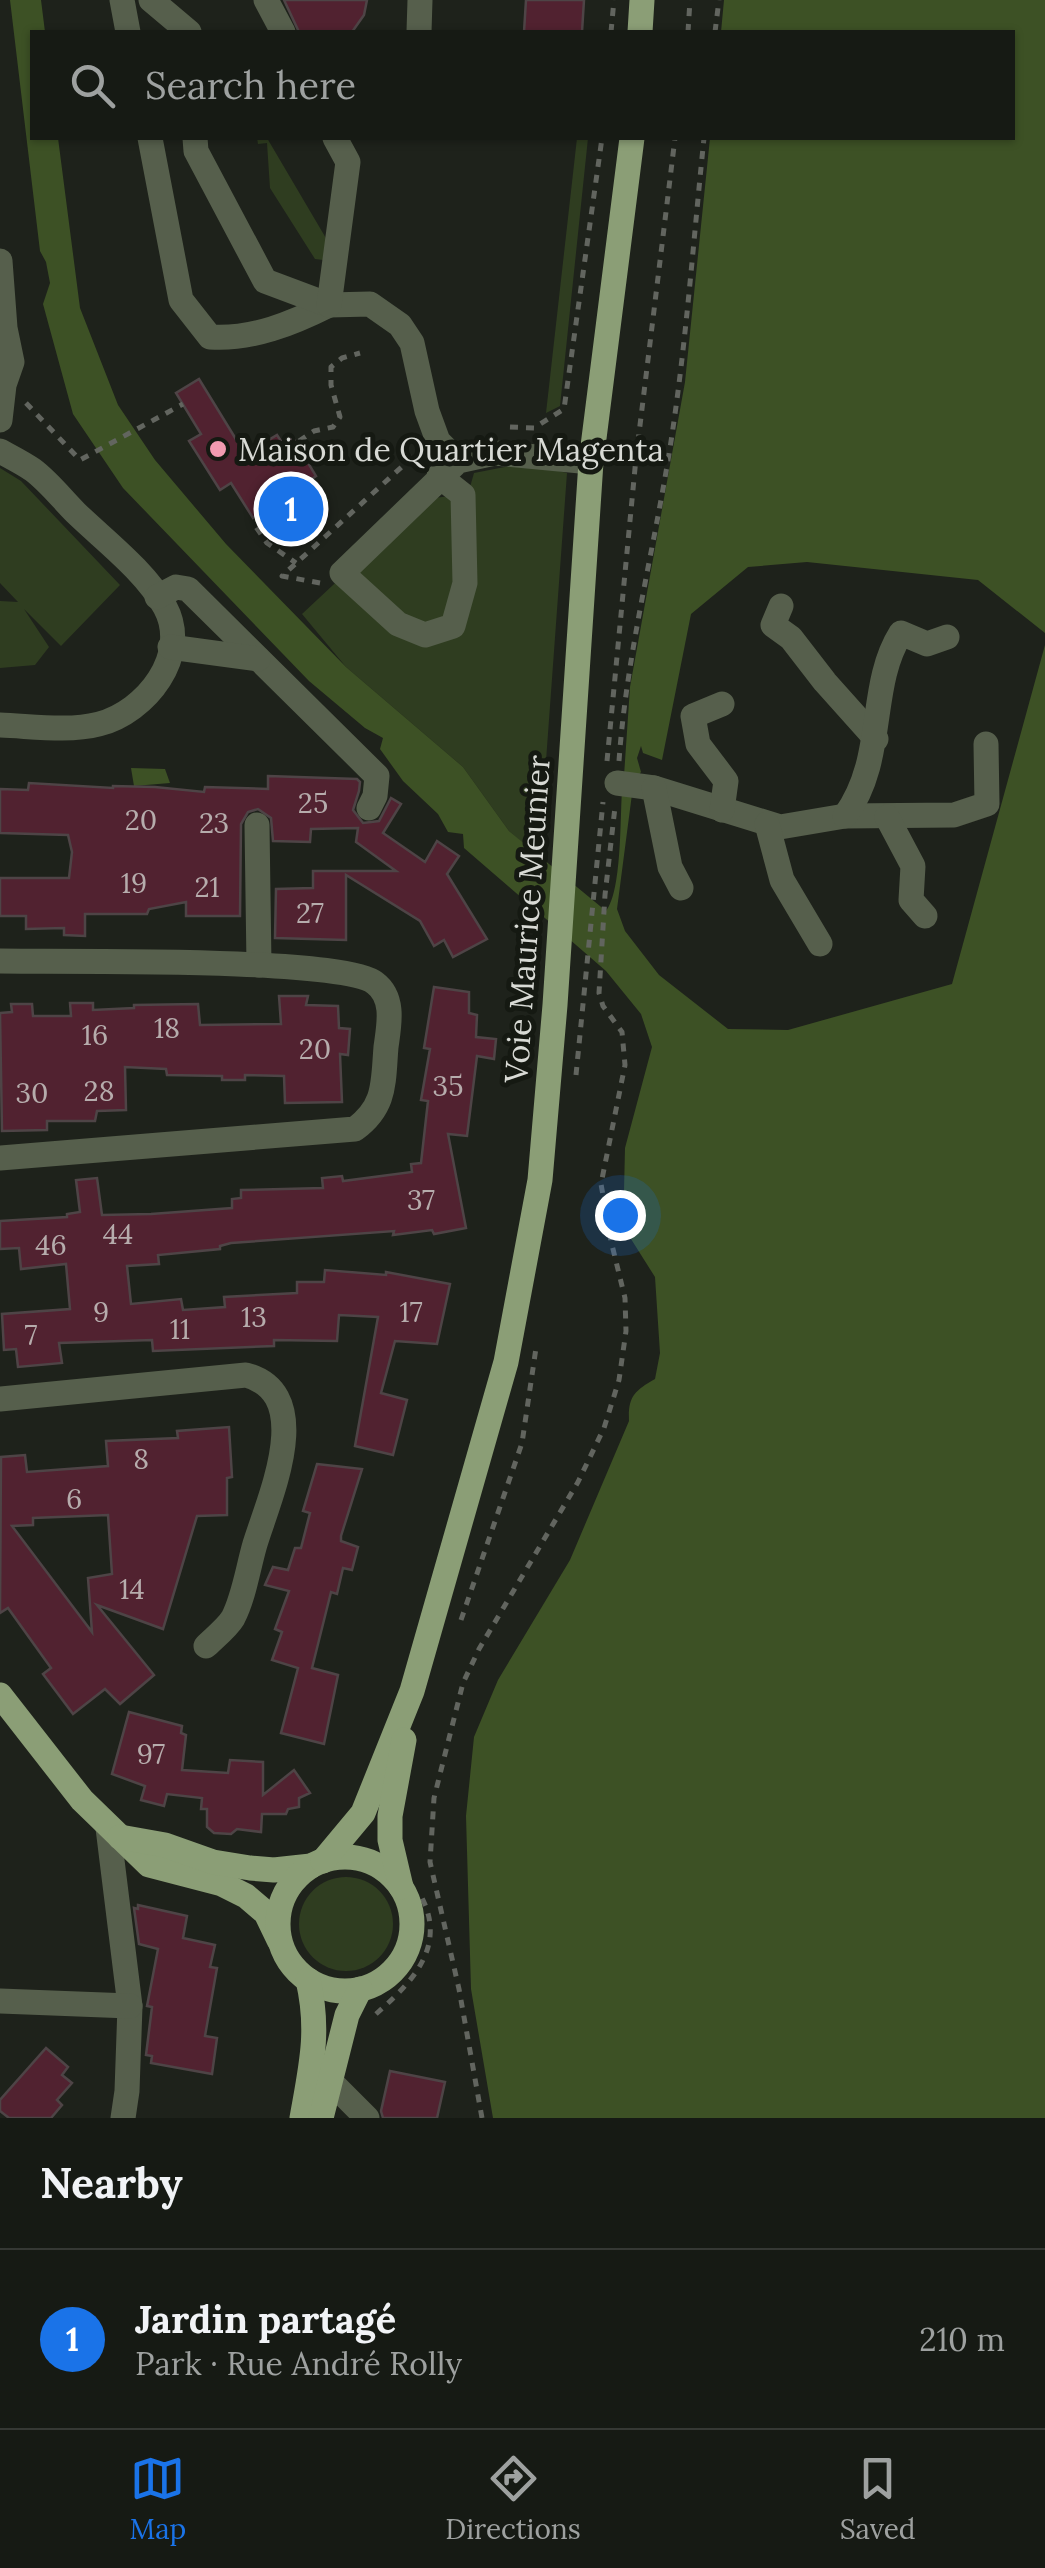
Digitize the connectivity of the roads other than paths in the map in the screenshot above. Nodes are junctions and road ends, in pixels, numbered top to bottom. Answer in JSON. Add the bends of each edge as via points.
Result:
{"nodes":[{"id":1,"x":122,"y":0,"type":"edge"},
{"id":2,"x":152,"y":0,"type":"edge"},
{"id":3,"x":266,"y":0,"type":"edge"},
{"id":4,"x":420,"y":0,"type":"edge"},
{"id":5,"x":642,"y":0,"type":"edge"},
{"id":6,"x":128,"y":30,"type":"edge"},
{"id":7,"x":187,"y":30,"type":"edge"},
{"id":8,"x":281,"y":30,"type":"edge"},
{"id":9,"x":418,"y":30,"type":"edge"},
{"id":10,"x":640,"y":30,"type":"edge"},
{"id":11,"x":150,"y":140,"type":"edge"},
{"id":12,"x":195,"y":140,"type":"edge"},
{"id":13,"x":336,"y":140,"type":"edge"},
{"id":14,"x":632,"y":140,"type":"edge"},
{"id":15,"x":0,"y":260,"type":"edge"},
{"id":16,"x":329,"y":306,"type":"junction"},
{"id":17,"x":3,"y":331,"type":"edge"},
{"id":18,"x":0,"y":419,"type":"edge"},
{"id":19,"x":0,"y":451,"type":"edge"},
{"id":20,"x":592,"y":462,"type":"junction"},
{"id":21,"x":448,"y":469,"type":"junction"},
{"id":22,"x":34,"y":470,"type":"junction"},
{"id":23,"x":157,"y":597,"type":"junction"},
{"id":24,"x":781,"y":606,"type":"dead end"},
{"id":25,"x":946,"y":638,"type":"dead end"},
{"id":26,"x":170,"y":647,"type":"junction"},
{"id":27,"x":258,"y":659,"type":"junction"},
{"id":28,"x":722,"y":704,"type":"dead end"},
{"id":29,"x":0,"y":725,"type":"edge"},
{"id":30,"x":876,"y":739,"type":"junction"},
{"id":31,"x":986,"y":744,"type":"dead end"},
{"id":32,"x":609,"y":783,"type":"road end"},
{"id":33,"x":654,"y":788,"type":"junction"},
{"id":34,"x":369,"y":808,"type":"dead end"},
{"id":35,"x":722,"y":810,"type":"junction"},
{"id":36,"x":845,"y":816,"type":"junction"},
{"id":37,"x":887,"y":817,"type":"junction"},
{"id":38,"x":766,"y":824,"type":"junction"},
{"id":39,"x":257,"y":825,"type":"dead end"},
{"id":40,"x":681,"y":888,"type":"dead end"},
{"id":41,"x":925,"y":916,"type":"dead end"},
{"id":42,"x":820,"y":944,"type":"dead end"},
{"id":43,"x":0,"y":961,"type":"edge"},
{"id":44,"x":259,"y":965,"type":"junction"},
{"id":45,"x":0,"y":1158,"type":"edge"},
{"id":46,"x":0,"y":1399,"type":"edge"},
{"id":47,"x":206,"y":1646,"type":"dead end"},
{"id":48,"x":412,"y":1691,"type":"junction"},
{"id":49,"x":0,"y":1695,"type":"edge"},
{"id":50,"x":114,"y":1832,"type":"junction"},
{"id":51,"x":317,"y":1864,"type":"junction"},
{"id":52,"x":401,"y":1886,"type":"junction"},
{"id":53,"x":280,"y":1941,"type":"junction"},
{"id":54,"x":308,"y":1980,"type":"junction"},
{"id":55,"x":360,"y":1990,"type":"junction"},
{"id":56,"x":0,"y":2001,"type":"edge"},
{"id":57,"x":130,"y":2006,"type":"junction"},
{"id":58,"x":329,"y":2080,"type":"junction"},
{"id":59,"x":123,"y":2118,"type":"edge"},
{"id":60,"x":302,"y":2118,"type":"edge"},
{"id":61,"x":321,"y":2118,"type":"edge"},
{"id":62,"x":367,"y":2118,"type":"edge"}],
"edges":[{"from":1,"to":6,"type":"street"},
{"from":2,"to":7,"type":"street"},
{"from":3,"to":8,"type":"street"},
{"from":4,"to":9,"type":"street"},
{"from":5,"to":10,"type":"main road"},
{"from":11,"to":16,"type":"street","via":[[182,300],[210,337],[294,323]]},
{"from":12,"to":16,"type":"street","via":[[264,281]]},
{"from":13,"to":16,"type":"street","via":[[348,162]]},
{"from":14,"to":20,"type":"main road","name":"Voie Maurice Meunier"},
{"from":15,"to":17,"type":"street"},
{"from":16,"to":21,"type":"street","via":[[370,304],[400,325],[412,343]]},
{"from":17,"to":18,"type":"street","via":[[12,362]]},
{"from":18,"to":22,"type":"street"},
{"from":19,"to":22,"type":"street"},
{"from":20,"to":21,"type":"street","via":[[495,452]]},
{"from":20,"to":48,"type":"main road","name":"Voie Maurice Meunier","via":[[540,1180],[506,1362]]},
{"from":21,"to":21,"type":"street","via":[[342,574],[398,624],[425,635],[453,626],[465,583],[462,495]]},
{"from":22,"to":23,"type":"street"},
{"from":23,"to":26,"type":"street","via":[[172,631]]},
{"from":23,"to":27,"type":"street","via":[[176,587],[188,590]]},
{"from":24,"to":30,"type":"street","via":[[773,625]]},
{"from":25,"to":30,"type":"street","via":[[927,644],[901,633],[888,654]]},
{"from":26,"to":27,"type":"street"},
{"from":26,"to":29,"type":"street","via":[[152,691],[123,713],[98,724]]},
{"from":27,"to":34,"type":"street","via":[[377,776]]},
{"from":28,"to":35,"type":"street","via":[[693,716],[698,744],[726,781]]},
{"from":30,"to":36,"type":"street","via":[[860,795]]},
{"from":31,"to":37,"type":"street","via":[[987,804],[954,815]]},
{"from":32,"to":33,"type":"street"},
{"from":33,"to":35,"type":"street"},
{"from":33,"to":40,"type":"street","via":[[670,867]]},
{"from":35,"to":38,"type":"street"},
{"from":36,"to":37,"type":"street"},
{"from":36,"to":38,"type":"street"},
{"from":37,"to":41,"type":"street","via":[[912,866],[912,900]]},
{"from":38,"to":42,"type":"street","via":[[782,880]]},
{"from":39,"to":44,"type":"street"},
{"from":43,"to":44,"type":"street"},
{"from":44,"to":45,"type":"street","via":[[365,977],[386,998],[382,1094],[372,1116],[355,1129]]},
{"from":46,"to":47,"type":"street","via":[[246,1375],[274,1390],[284,1423],[280,1465],[232,1620]]},
{"from":48,"to":51,"type":"main road","name":"Voie Maurice Meunier","via":[[362,1813]]},
{"from":48,"to":52,"type":"main road","name":"Voie Maurice Meunier","via":[[390,1816]]},
{"from":49,"to":50,"type":"main road"},
{"from":50,"to":51,"type":"main road","via":[[250,1868]]},
{"from":50,"to":53,"type":"main road","via":[[149,1865],[246,1896],[266,1913]]},
{"from":50,"to":57,"type":"street"},
{"from":51,"to":52,"type":"main road","via":[[366,1860]]},
{"from":51,"to":53,"type":"main road","via":[[282,1898]]},
{"from":52,"to":55,"type":"main road","via":[[410,1906],[408,1946],[383,1979]]},
{"from":53,"to":54,"type":"main road"},
{"from":54,"to":55,"type":"main road"},
{"from":54,"to":60,"type":"main road","via":[[316,2014]]},
{"from":55,"to":58,"type":"main road"},
{"from":56,"to":57,"type":"street"},
{"from":57,"to":59,"type":"street"},
{"from":58,"to":61,"type":"main road"},
{"from":58,"to":62,"type":"street"}]}
